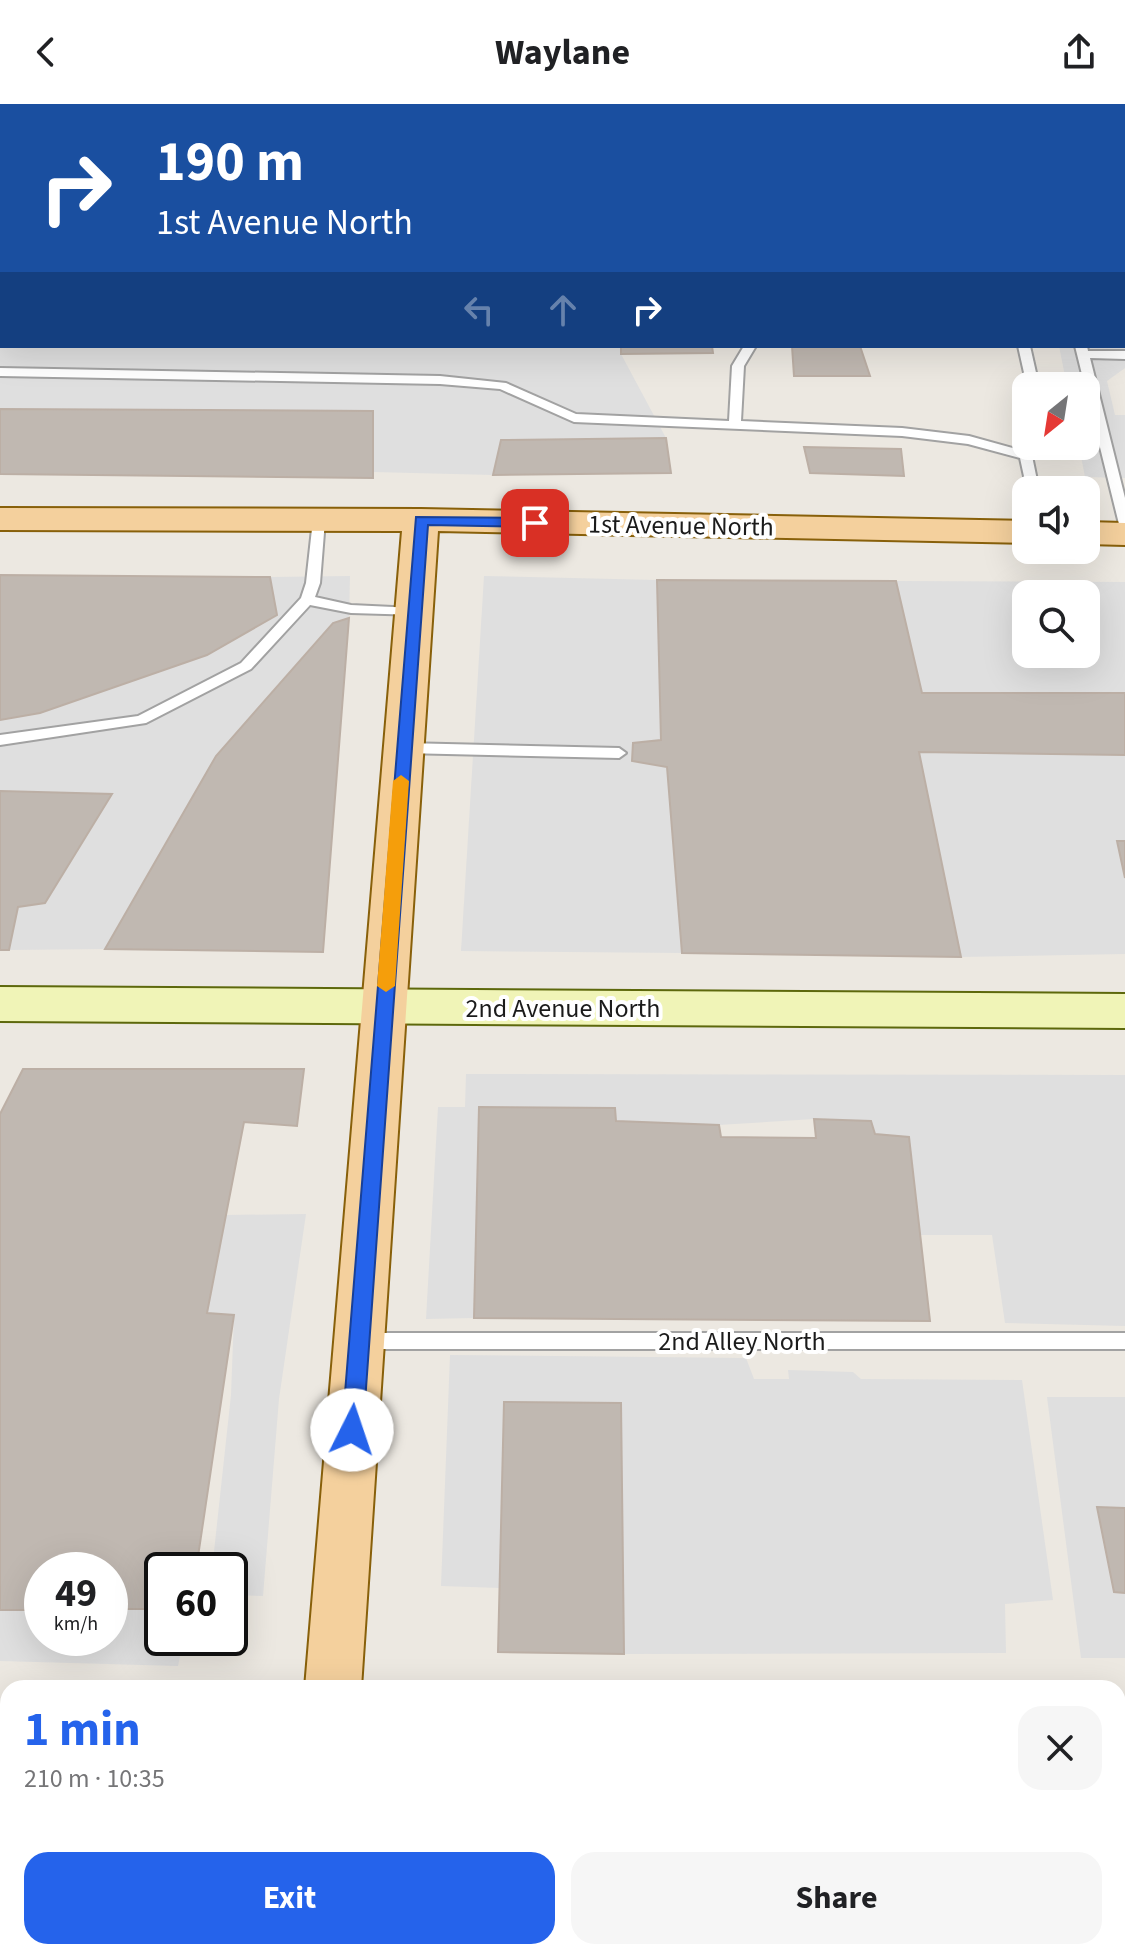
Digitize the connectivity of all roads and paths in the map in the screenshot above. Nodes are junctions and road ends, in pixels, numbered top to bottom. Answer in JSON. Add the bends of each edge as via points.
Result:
{"nodes":[{"id":1,"x":749,"y":348,"type":"edge"},
{"id":2,"x":1024,"y":348,"type":"edge"},
{"id":3,"x":1082,"y":350,"type":"edge"},
{"id":4,"x":1125,"y":355,"type":"edge"},
{"id":5,"x":0,"y":372,"type":"edge"},
{"id":6,"x":1030,"y":372,"type":"edge"},
{"id":7,"x":735,"y":426,"type":"junction"},
{"id":8,"x":1012,"y":448,"type":"edge"},
{"id":9,"x":0,"y":519,"type":"edge"},
{"id":10,"x":319,"y":520,"type":"junction"},
{"id":11,"x":421,"y":520,"type":"junction"},
{"id":12,"x":1125,"y":524,"type":"edge"},
{"id":13,"x":1012,"y":532,"type":"edge"},
{"id":14,"x":1100,"y":533,"type":"edge"},
{"id":15,"x":1125,"y":534,"type":"edge"},
{"id":16,"x":307,"y":600,"type":"junction"},
{"id":17,"x":414,"y":612,"type":"junction"},
{"id":18,"x":0,"y":740,"type":"edge"},
{"id":19,"x":404,"y":748,"type":"junction"},
{"id":20,"x":619,"y":753,"type":"dead end"},
{"id":21,"x":0,"y":1004,"type":"edge"},
{"id":22,"x":385,"y":1007,"type":"junction"},
{"id":23,"x":1125,"y":1011,"type":"edge"},
{"id":24,"x":359,"y":1341,"type":"junction"},
{"id":25,"x":1125,"y":1341,"type":"edge"},
{"id":26,"x":334,"y":1680,"type":"edge"}],
"edges":[{"from":1,"to":7,"type":"lane","via":[[738,366]]},
{"from":2,"to":6,"type":"lane"},
{"from":3,"to":4,"type":"lane"},
{"from":3,"to":12,"type":"lane"},
{"from":5,"to":7,"type":"lane","via":[[440,380],[502,386],[574,418]]},
{"from":7,"to":8,"type":"lane","via":[[902,432]]},
{"from":9,"to":10,"type":"main road","name":"1st Avenue North"},
{"from":10,"to":11,"type":"main road","name":"1st Avenue North"},
{"from":10,"to":16,"type":"lane"},
{"from":11,"to":13,"type":"main road","name":"1st Avenue North"},
{"from":11,"to":17,"type":"main road"},
{"from":14,"to":15,"type":"main road"},
{"from":16,"to":17,"type":"lane","via":[[351,609]]},
{"from":16,"to":18,"type":"lane","via":[[246,666],[141,720]]},
{"from":17,"to":19,"type":"main road"},
{"from":19,"to":20,"type":"lane"},
{"from":19,"to":22,"type":"main road"},
{"from":21,"to":22,"type":"main road","name":"2nd Avenue North"},
{"from":22,"to":23,"type":"main road","name":"2nd Avenue North"},
{"from":22,"to":24,"type":"main road"},
{"from":24,"to":25,"type":"lane","name":"2nd Alley North"},
{"from":24,"to":26,"type":"main road"}]}
